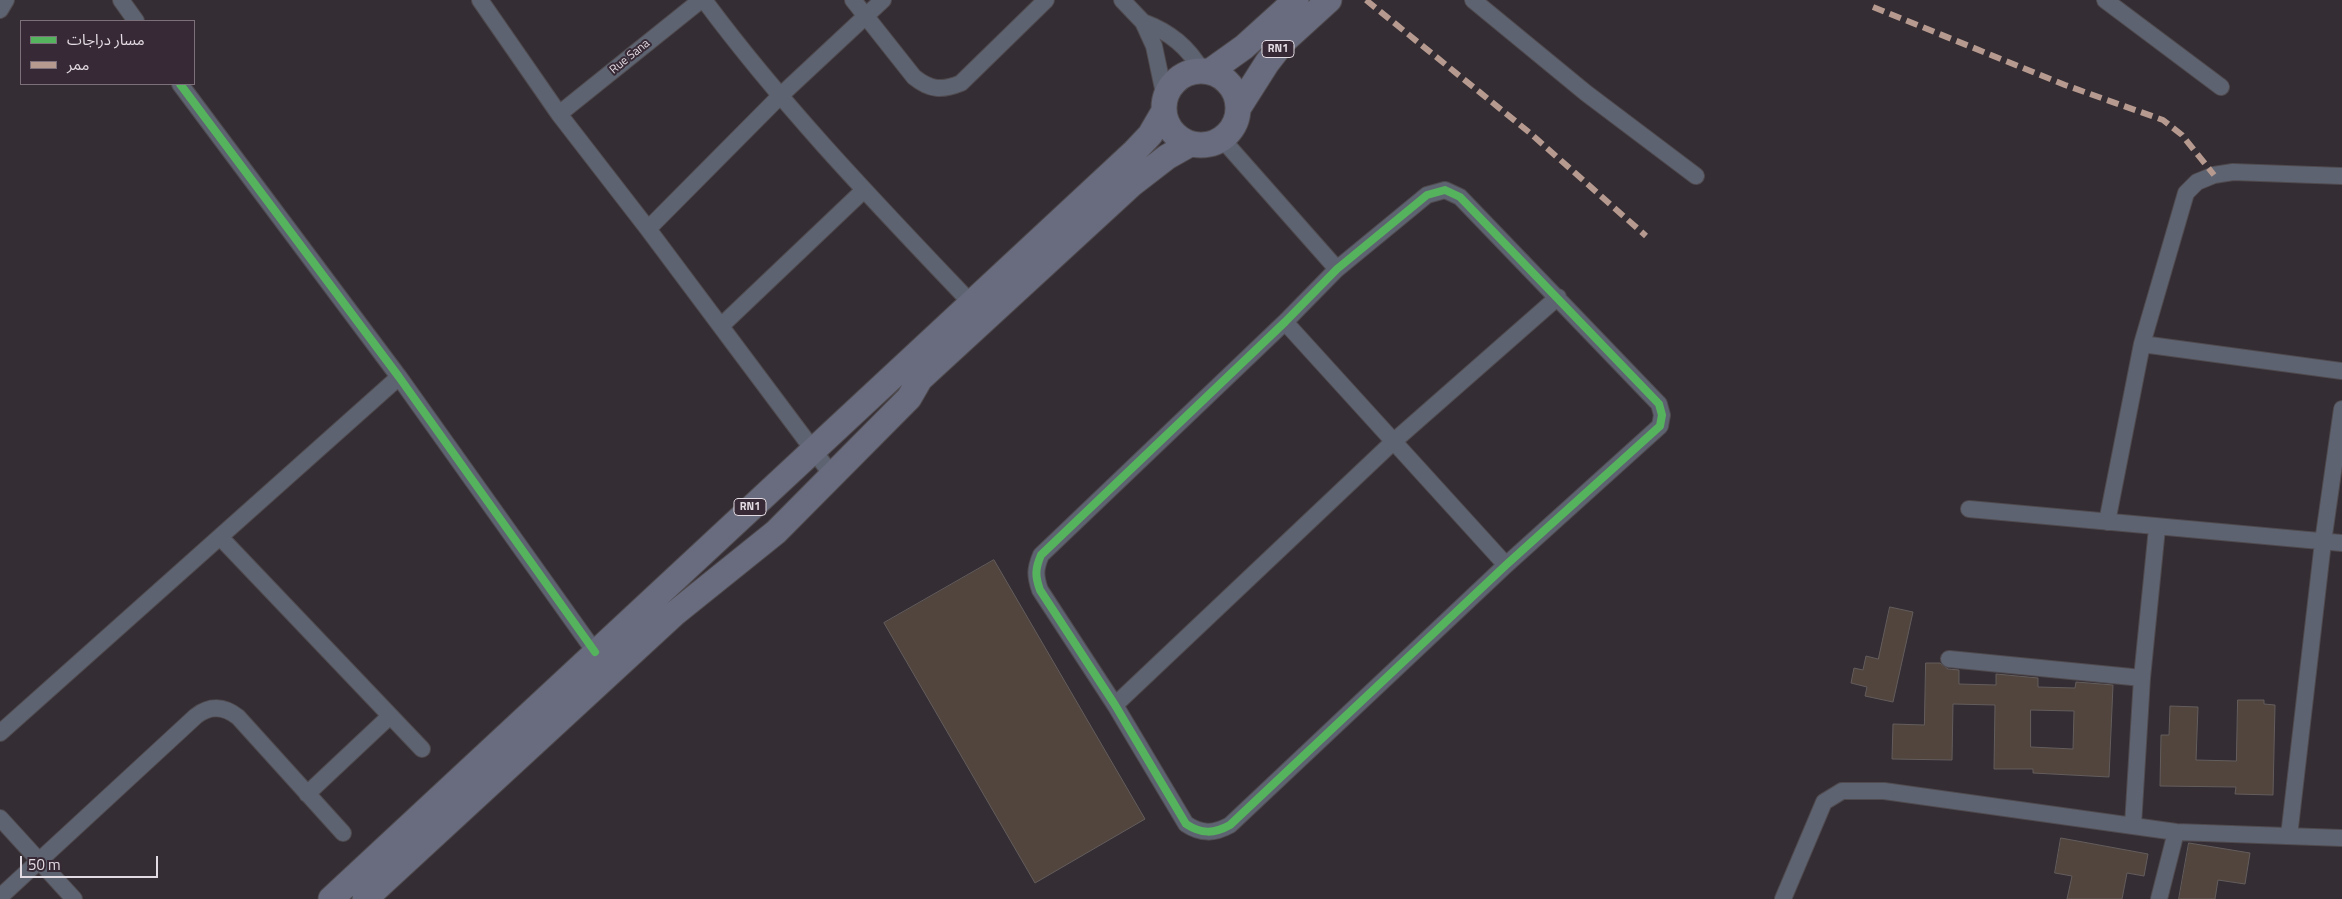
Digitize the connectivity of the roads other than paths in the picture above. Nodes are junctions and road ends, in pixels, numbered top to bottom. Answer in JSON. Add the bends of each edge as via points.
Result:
{"nodes":[{"id":1,"x":6,"y":0,"type":"edge"},
{"id":2,"x":121,"y":0,"type":"edge"},
{"id":3,"x":702,"y":0,"type":"edge"},
{"id":4,"x":853,"y":0,"type":"edge"},
{"id":5,"x":883,"y":0,"type":"edge"},
{"id":6,"x":1046,"y":0,"type":"edge"},
{"id":7,"x":1122,"y":0,"type":"edge"},
{"id":8,"x":1296,"y":0,"type":"edge"},
{"id":9,"x":1329,"y":0,"type":"edge"},
{"id":10,"x":1473,"y":0,"type":"edge"},
{"id":11,"x":2105,"y":0,"type":"edge"},
{"id":12,"x":486,"y":2,"type":"edge"},
{"id":13,"x":0,"y":10,"type":"edge"},
{"id":14,"x":865,"y":16,"type":"junction"},
{"id":15,"x":135,"y":20,"type":"edge"},
{"id":16,"x":1143,"y":22,"type":"junction"},
{"id":17,"x":1206,"y":71,"type":"junction"},
{"id":18,"x":181,"y":85,"type":"edge"},
{"id":19,"x":2221,"y":87,"type":"dead end"},
{"id":20,"x":780,"y":96,"type":"junction"},
{"id":21,"x":1165,"y":104,"type":"junction"},
{"id":22,"x":1239,"y":107,"type":"junction"},
{"id":23,"x":559,"y":114,"type":"junction"},
{"id":24,"x":1222,"y":139,"type":"junction"},
{"id":25,"x":1190,"y":144,"type":"junction"},
{"id":26,"x":1696,"y":176,"type":"dead end"},
{"id":27,"x":2342,"y":176,"type":"edge"},
{"id":28,"x":864,"y":190,"type":"junction"},
{"id":29,"x":648,"y":229,"type":"junction"},
{"id":30,"x":1337,"y":269,"type":"junction"},
{"id":31,"x":1558,"y":297,"type":"junction"},
{"id":32,"x":971,"y":303,"type":"junction"},
{"id":33,"x":1286,"y":322,"type":"junction"},
{"id":34,"x":721,"y":326,"type":"junction"},
{"id":35,"x":2142,"y":344,"type":"junction"},
{"id":36,"x":2342,"y":371,"type":"edge"},
{"id":37,"x":399,"y":377,"type":"junction"},
{"id":38,"x":2342,"y":408,"type":"edge"},
{"id":39,"x":1392,"y":442,"type":"junction"},
{"id":40,"x":812,"y":450,"type":"junction"},
{"id":41,"x":832,"y":475,"type":"junction"},
{"id":42,"x":1968,"y":509,"type":"dead end"},
{"id":43,"x":2107,"y":522,"type":"junction"},
{"id":44,"x":2157,"y":528,"type":"junction"},
{"id":45,"x":220,"y":537,"type":"junction"},
{"id":46,"x":2323,"y":542,"type":"junction"},
{"id":47,"x":2342,"y":543,"type":"edge"},
{"id":48,"x":1506,"y":565,"type":"junction"},
{"id":49,"x":595,"y":652,"type":"junction"},
{"id":50,"x":1949,"y":659,"type":"dead end"},
{"id":51,"x":2142,"y":678,"type":"junction"},
{"id":52,"x":1115,"y":705,"type":"junction"},
{"id":53,"x":390,"y":716,"type":"junction"},
{"id":54,"x":0,"y":733,"type":"edge"},
{"id":55,"x":422,"y":749,"type":"dead end"},
{"id":56,"x":307,"y":794,"type":"junction"},
{"id":57,"x":0,"y":818,"type":"edge"},
{"id":58,"x":2133,"y":825,"type":"junction"},
{"id":59,"x":2176,"y":832,"type":"junction"},
{"id":60,"x":343,"y":833,"type":"dead end"},
{"id":61,"x":2289,"y":836,"type":"junction"},
{"id":62,"x":2342,"y":838,"type":"edge"},
{"id":63,"x":39,"y":861,"type":"junction"},
{"id":64,"x":0,"y":898,"type":"edge"},
{"id":65,"x":74,"y":899,"type":"edge"},
{"id":66,"x":331,"y":899,"type":"edge"},
{"id":67,"x":365,"y":899,"type":"edge"},
{"id":68,"x":1783,"y":899,"type":"edge"},
{"id":69,"x":2159,"y":899,"type":"edge"}],
"edges":[{"from":1,"to":13,"type":"street"},
{"from":2,"to":15,"type":"street"},
{"from":3,"to":20,"type":"street"},
{"from":3,"to":23,"type":"street","name":"Rue Sana"},
{"from":4,"to":14,"type":"street"},
{"from":5,"to":14,"type":"street"},
{"from":6,"to":14,"type":"street","via":[[961,83],[948,89],[925,86],[914,77]]},
{"from":7,"to":16,"type":"street"},
{"from":8,"to":17,"type":"main road","number":"RN1","via":[[1244,47]]},
{"from":9,"to":22,"type":"main road","number":"RN1","via":[[1284,41]]},
{"from":10,"to":26,"type":"street","via":[[1586,93]]},
{"from":11,"to":19,"type":"street"},
{"from":12,"to":23,"type":"street"},
{"from":14,"to":20,"type":"street"},
{"from":16,"to":17,"type":"street","via":[[1178,41]]},
{"from":16,"to":21,"type":"street","via":[[1154,46]]},
{"from":17,"to":21,"type":"main road","number":"RN1","via":[[1179,78],[1168,90]]},
{"from":17,"to":22,"type":"main road","via":[[1230,84]]},
{"from":18,"to":37,"type":"street"},
{"from":20,"to":28,"type":"street"},
{"from":20,"to":29,"type":"street"},
{"from":21,"to":25,"type":"main road","via":[[1166,120],[1175,134]]},
{"from":21,"to":32,"type":"main road","number":"RN1","via":[[1150,135],[1138,148]]},
{"from":22,"to":24,"type":"main road","number":"RN1","via":[[1234,125]]},
{"from":23,"to":29,"type":"street"},
{"from":24,"to":25,"type":"main road","number":"RN1","via":[[1207,145]]},
{"from":24,"to":30,"type":"street"},
{"from":25,"to":41,"type":"main road","number":"RN1","via":[[1167,156],[1132,184],[927,372],[915,385],[910,398]]},
{"from":27,"to":35,"type":"street","via":[[2233,172],[2197,182],[2186,193]]},
{"from":28,"to":32,"type":"street"},
{"from":28,"to":34,"type":"street"},
{"from":29,"to":34,"type":"street"},
{"from":30,"to":31,"type":"street","via":[[1427,195],[1445,190],[1460,197]]},
{"from":30,"to":33,"type":"street"},
{"from":31,"to":39,"type":"street"},
{"from":31,"to":48,"type":"street","via":[[1658,404],[1662,421]]},
{"from":32,"to":40,"type":"main road","number":"RN1"},
{"from":33,"to":39,"type":"street"},
{"from":33,"to":52,"type":"street","via":[[1041,555],[1037,563],[1035,572],[1040,590]]},
{"from":34,"to":40,"type":"street"},
{"from":35,"to":36,"type":"street"},
{"from":35,"to":43,"type":"street"},
{"from":37,"to":45,"type":"street"},
{"from":37,"to":49,"type":"street"},
{"from":38,"to":46,"type":"street"},
{"from":39,"to":48,"type":"street"},
{"from":39,"to":52,"type":"street"},
{"from":40,"to":41,"type":"street"},
{"from":40,"to":49,"type":"main road","number":"RN1"},
{"from":41,"to":67,"type":"main road","number":"RN1","via":[[759,547],[699,591]]},
{"from":42,"to":43,"type":"street"},
{"from":43,"to":44,"type":"street"},
{"from":44,"to":46,"type":"street"},
{"from":44,"to":51,"type":"street"},
{"from":45,"to":53,"type":"street"},
{"from":45,"to":54,"type":"street"},
{"from":46,"to":47,"type":"street"},
{"from":46,"to":61,"type":"street"},
{"from":48,"to":52,"type":"street","via":[[1247,810],[1221,830],[1198,832],[1186,824]]},
{"from":49,"to":66,"type":"main road","number":"RN1"},
{"from":50,"to":51,"type":"street"},
{"from":51,"to":58,"type":"street"},
{"from":53,"to":55,"type":"street"},
{"from":53,"to":56,"type":"street"},
{"from":56,"to":60,"type":"street"},
{"from":56,"to":63,"type":"street","via":[[238,718],[225,709],[211,708],[196,716]]},
{"from":57,"to":63,"type":"street"},
{"from":58,"to":59,"type":"street"},
{"from":58,"to":68,"type":"street","via":[[1884,792],[1842,791],[1824,802]]},
{"from":59,"to":61,"type":"street"},
{"from":59,"to":69,"type":"street"},
{"from":61,"to":62,"type":"street"},
{"from":63,"to":64,"type":"street"},
{"from":63,"to":65,"type":"street"}]}
